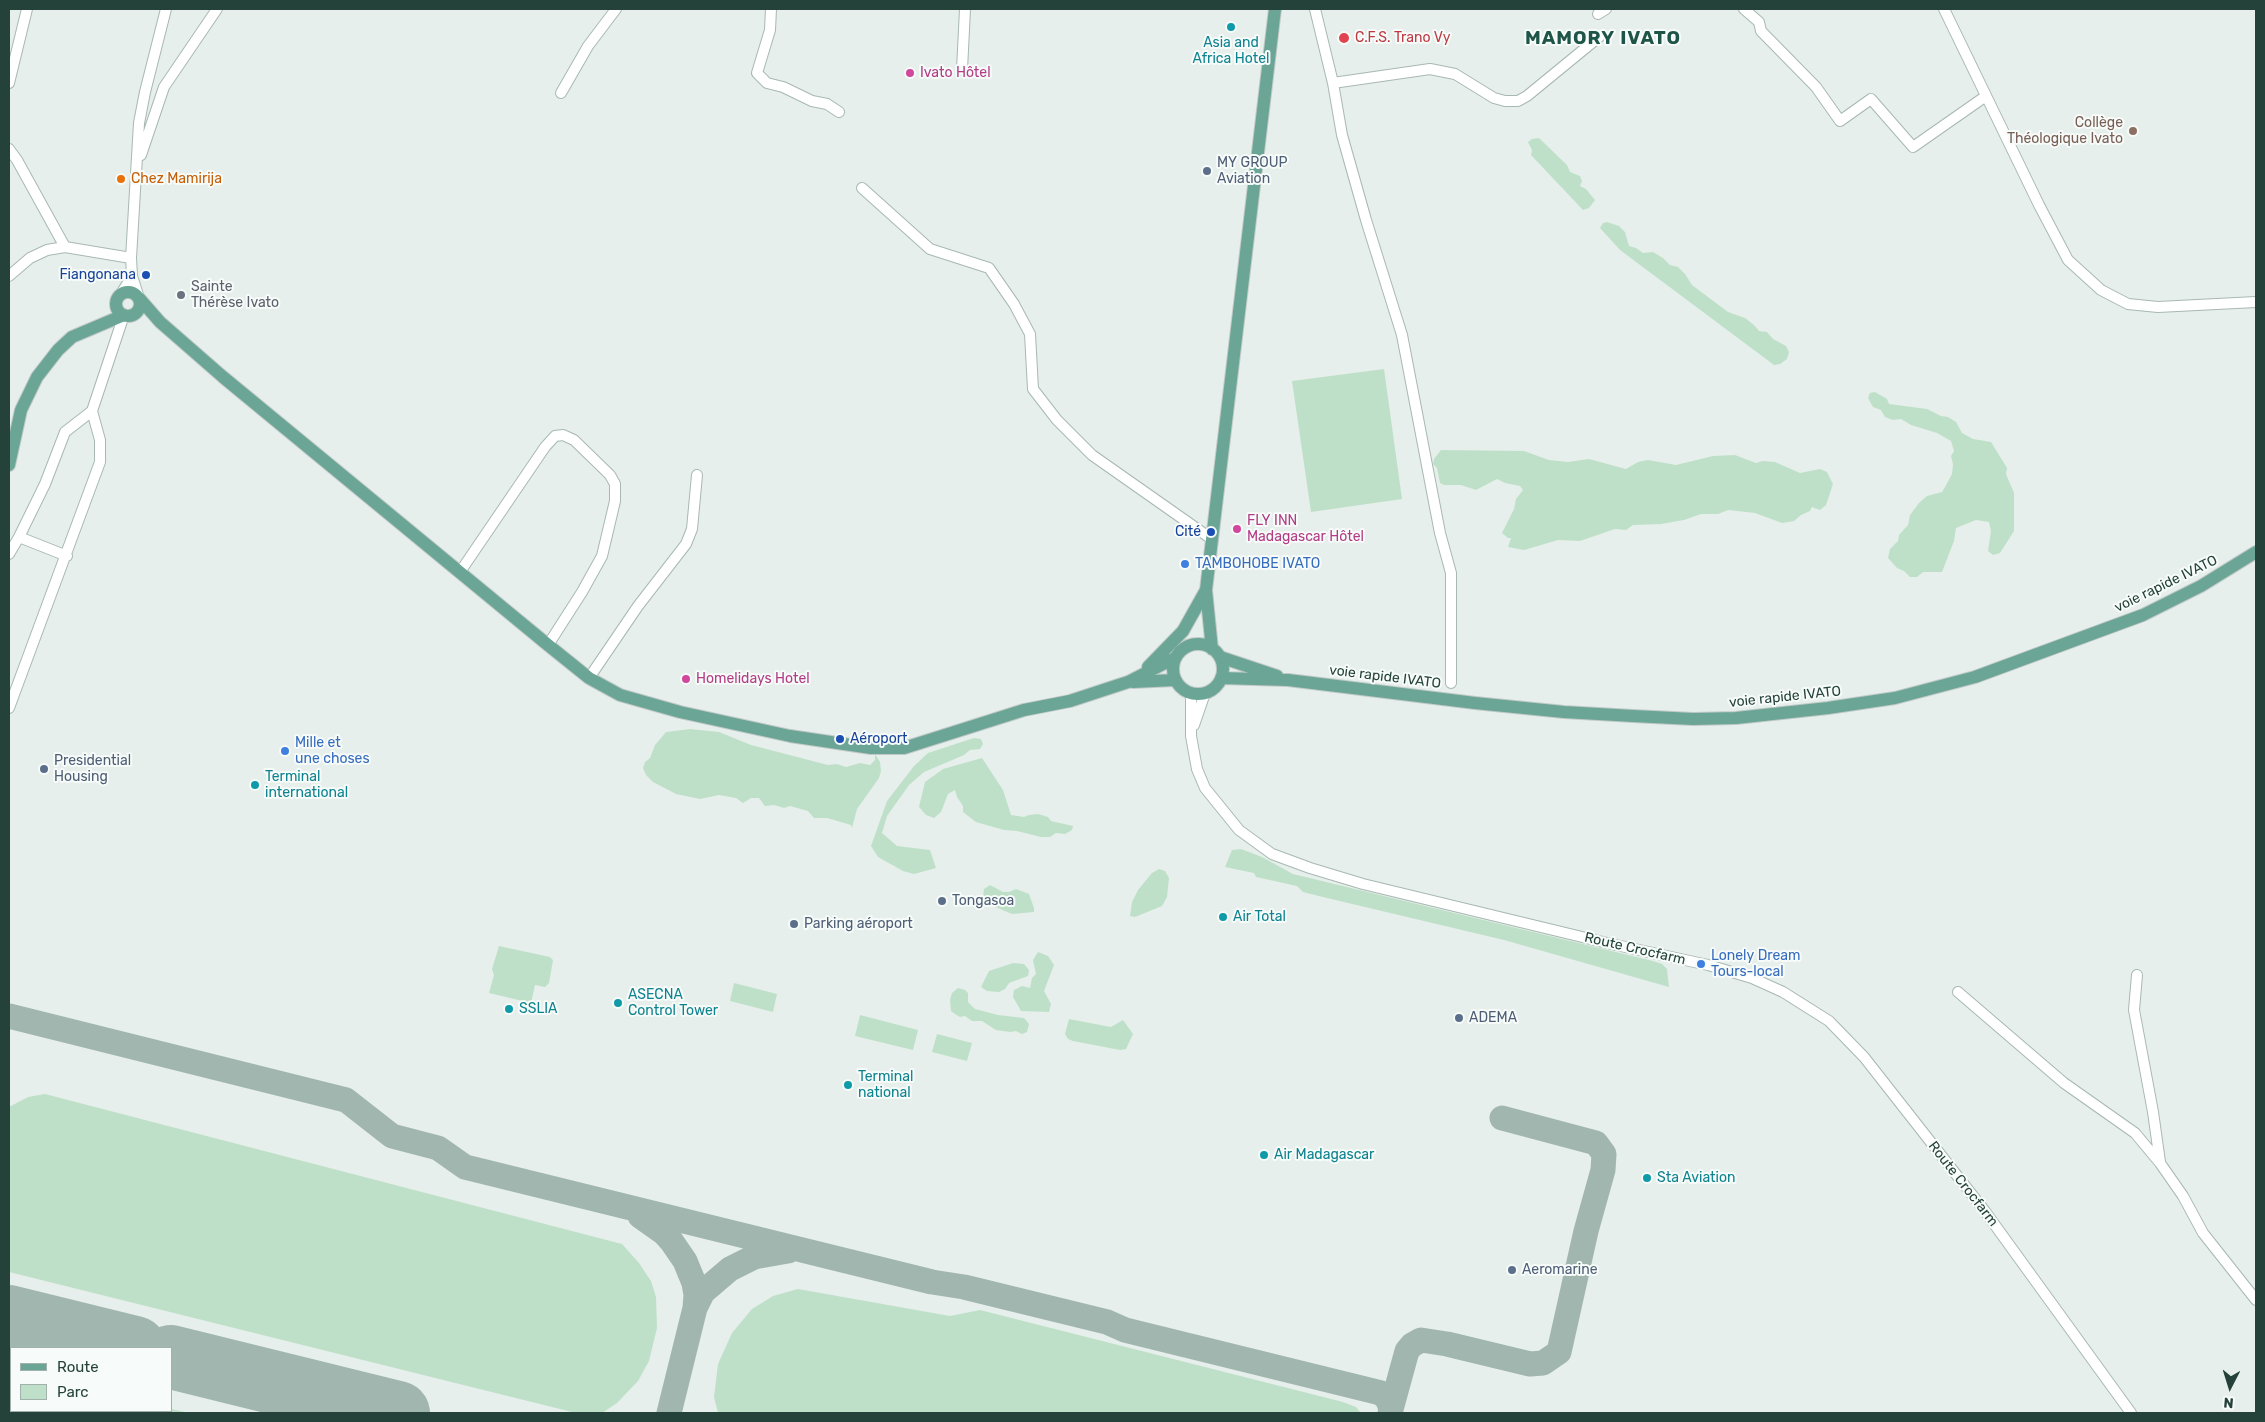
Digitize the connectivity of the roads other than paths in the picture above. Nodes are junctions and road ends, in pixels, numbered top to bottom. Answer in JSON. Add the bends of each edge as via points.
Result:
{"nodes":[{"id":1,"x":27,"y":9,"type":"edge"},
{"id":2,"x":166,"y":9,"type":"edge"},
{"id":3,"x":217,"y":9,"type":"edge"},
{"id":4,"x":616,"y":9,"type":"edge"},
{"id":5,"x":771,"y":9,"type":"edge"},
{"id":6,"x":965,"y":9,"type":"edge"},
{"id":7,"x":1275,"y":9,"type":"edge"},
{"id":8,"x":1315,"y":9,"type":"edge"},
{"id":9,"x":1744,"y":9,"type":"edge"},
{"id":10,"x":1944,"y":9,"type":"edge"},
{"id":11,"x":1599,"y":37,"type":"dead end"},
{"id":12,"x":962,"y":70,"type":"dead end"},
{"id":13,"x":9,"y":83,"type":"edge"},
{"id":14,"x":1334,"y":83,"type":"junction"},
{"id":15,"x":561,"y":93,"type":"dead end"},
{"id":16,"x":1986,"y":96,"type":"junction"},
{"id":17,"x":839,"y":112,"type":"dead end"},
{"id":18,"x":9,"y":149,"type":"edge"},
{"id":19,"x":139,"y":160,"type":"junction"},
{"id":20,"x":862,"y":188,"type":"dead end"},
{"id":21,"x":65,"y":248,"type":"junction"},
{"id":22,"x":131,"y":258,"type":"junction"},
{"id":23,"x":9,"y":276,"type":"edge"},
{"id":24,"x":132,"y":276,"type":"junction"},
{"id":25,"x":118,"y":298,"type":"junction"},
{"id":26,"x":139,"y":298,"type":"junction"},
{"id":27,"x":2256,"y":302,"type":"edge"},
{"id":28,"x":129,"y":315,"type":"junction"},
{"id":29,"x":160,"y":322,"type":"junction"},
{"id":30,"x":88,"y":329,"type":"junction"},
{"id":31,"x":92,"y":411,"type":"junction"},
{"id":32,"x":9,"y":465,"type":"edge"},
{"id":33,"x":696,"y":475,"type":"dead end"},
{"id":34,"x":19,"y":537,"type":"junction"},
{"id":35,"x":1212,"y":540,"type":"junction"},
{"id":36,"x":2256,"y":552,"type":"edge"},
{"id":37,"x":9,"y":554,"type":"edge"},
{"id":38,"x":67,"y":556,"type":"junction"},
{"id":39,"x":460,"y":572,"type":"junction"},
{"id":40,"x":1206,"y":590,"type":"junction"},
{"id":41,"x":548,"y":645,"type":"junction"},
{"id":42,"x":1216,"y":653,"type":"junction"},
{"id":43,"x":1178,"y":654,"type":"junction"},
{"id":44,"x":589,"y":678,"type":"junction"},
{"id":45,"x":1221,"y":678,"type":"junction"},
{"id":46,"x":1175,"y":680,"type":"junction"},
{"id":47,"x":1288,"y":680,"type":"junction"},
{"id":48,"x":1128,"y":682,"type":"junction"},
{"id":49,"x":1451,"y":683,"type":"dead end"},
{"id":50,"x":1191,"y":693,"type":"junction"},
{"id":51,"x":1204,"y":693,"type":"junction"},
{"id":52,"x":9,"y":708,"type":"edge"},
{"id":53,"x":1191,"y":736,"type":"junction"},
{"id":54,"x":2137,"y":975,"type":"dead end"},
{"id":55,"x":1958,"y":992,"type":"dead end"},
{"id":56,"x":2160,"y":1163,"type":"junction"},
{"id":57,"x":2256,"y":1300,"type":"edge"},
{"id":58,"x":2131,"y":1413,"type":"edge"}],
"edges":[{"from":1,"to":13,"type":"street"},
{"from":2,"to":19,"type":"street","via":[[145,92]]},
{"from":3,"to":19,"type":"street","via":[[164,87]]},
{"from":4,"to":15,"type":"street","via":[[588,46]]},
{"from":5,"to":17,"type":"street","via":[[770,30],[757,73],[767,83],[827,104]]},
{"from":6,"to":12,"type":"street"},
{"from":7,"to":35,"type":"main road"},
{"from":8,"to":14,"type":"street"},
{"from":9,"to":16,"type":"street","via":[[1816,87],[1840,121],[1871,99],[1913,147]]},
{"from":10,"to":16,"type":"street"},
{"from":11,"to":14,"type":"street","via":[[1518,101],[1494,98],[1455,74],[1430,69]]},
{"from":14,"to":49,"type":"street","via":[[1342,134],[1402,335],[1440,534],[1451,573]]},
{"from":16,"to":27,"type":"street","via":[[2068,260],[2101,290],[2128,304]]},
{"from":18,"to":21,"type":"street"},
{"from":19,"to":22,"type":"street"},
{"from":20,"to":35,"type":"street","via":[[930,249],[989,268],[1030,334],[1033,389],[1057,420],[1092,455]]},
{"from":21,"to":22,"type":"street"},
{"from":21,"to":23,"type":"street","via":[[47,250],[30,258]]},
{"from":22,"to":24,"type":"street"},
{"from":24,"to":25,"type":"street"},
{"from":24,"to":26,"type":"street"},
{"from":25,"to":26,"type":"main road","via":[[131,291]]},
{"from":25,"to":28,"type":"main road","via":[[119,312]]},
{"from":25,"to":30,"type":"main road"},
{"from":26,"to":28,"type":"main road","via":[[140,307]]},
{"from":26,"to":29,"type":"main road"},
{"from":28,"to":29,"type":"main road"},
{"from":28,"to":30,"type":"main road"},
{"from":28,"to":31,"type":"street"},
{"from":29,"to":39,"type":"main road"},
{"from":30,"to":32,"type":"main road","via":[[72,337],[58,350],[37,377],[21,410]]},
{"from":31,"to":34,"type":"street","via":[[65,432],[45,484]]},
{"from":31,"to":38,"type":"street","via":[[100,440],[100,462]]},
{"from":33,"to":44,"type":"street","via":[[692,529],[686,544],[638,606]]},
{"from":34,"to":37,"type":"street"},
{"from":34,"to":38,"type":"street"},
{"from":35,"to":40,"type":"main road"},
{"from":36,"to":47,"type":"main road","name":"voie rapide IVATO","via":[[2143,615],[1975,677],[1895,698],[1828,708],[1728,718],[1623,716],[1475,703]]},
{"from":38,"to":52,"type":"street"},
{"from":39,"to":41,"type":"main road"},
{"from":39,"to":41,"type":"street","via":[[555,436],[563,435],[574,440],[610,475],[615,484],[615,501],[602,556]]},
{"from":40,"to":42,"type":"main road"},
{"from":40,"to":43,"type":"main road"},
{"from":40,"to":48,"type":"main road","via":[[1178,636]]},
{"from":41,"to":44,"type":"main road"},
{"from":42,"to":43,"type":"main road","via":[[1202,644],[1191,645]]},
{"from":42,"to":45,"type":"main road","via":[[1223,667]]},
{"from":42,"to":47,"type":"main road"},
{"from":43,"to":46,"type":"main road","via":[[1173,668]]},
{"from":43,"to":48,"type":"main road"},
{"from":44,"to":48,"type":"main road","via":[[620,695],[641,701],[790,736],[871,748],[904,748],[1024,710]]},
{"from":45,"to":47,"type":"main road"},
{"from":45,"to":51,"type":"main road","via":[[1215,687]]},
{"from":46,"to":48,"type":"main road"},
{"from":46,"to":50,"type":"main road"},
{"from":50,"to":51,"type":"main road"},
{"from":50,"to":53,"type":"street","name":"Route Crocfarm"},
{"from":51,"to":53,"type":"street","name":"Route Crocfarm"},
{"from":53,"to":58,"type":"street","name":"Route Crocfarm","via":[[1197,770],[1205,788],[1239,830],[1272,854],[1363,884],[1708,965],[1752,978],[1814,1009],[1870,1065],[1984,1210]]},
{"from":54,"to":56,"type":"street","via":[[2134,1010]]},
{"from":55,"to":56,"type":"street","via":[[2064,1082],[2136,1133]]},
{"from":56,"to":57,"type":"street","via":[[2203,1233]]}]}
